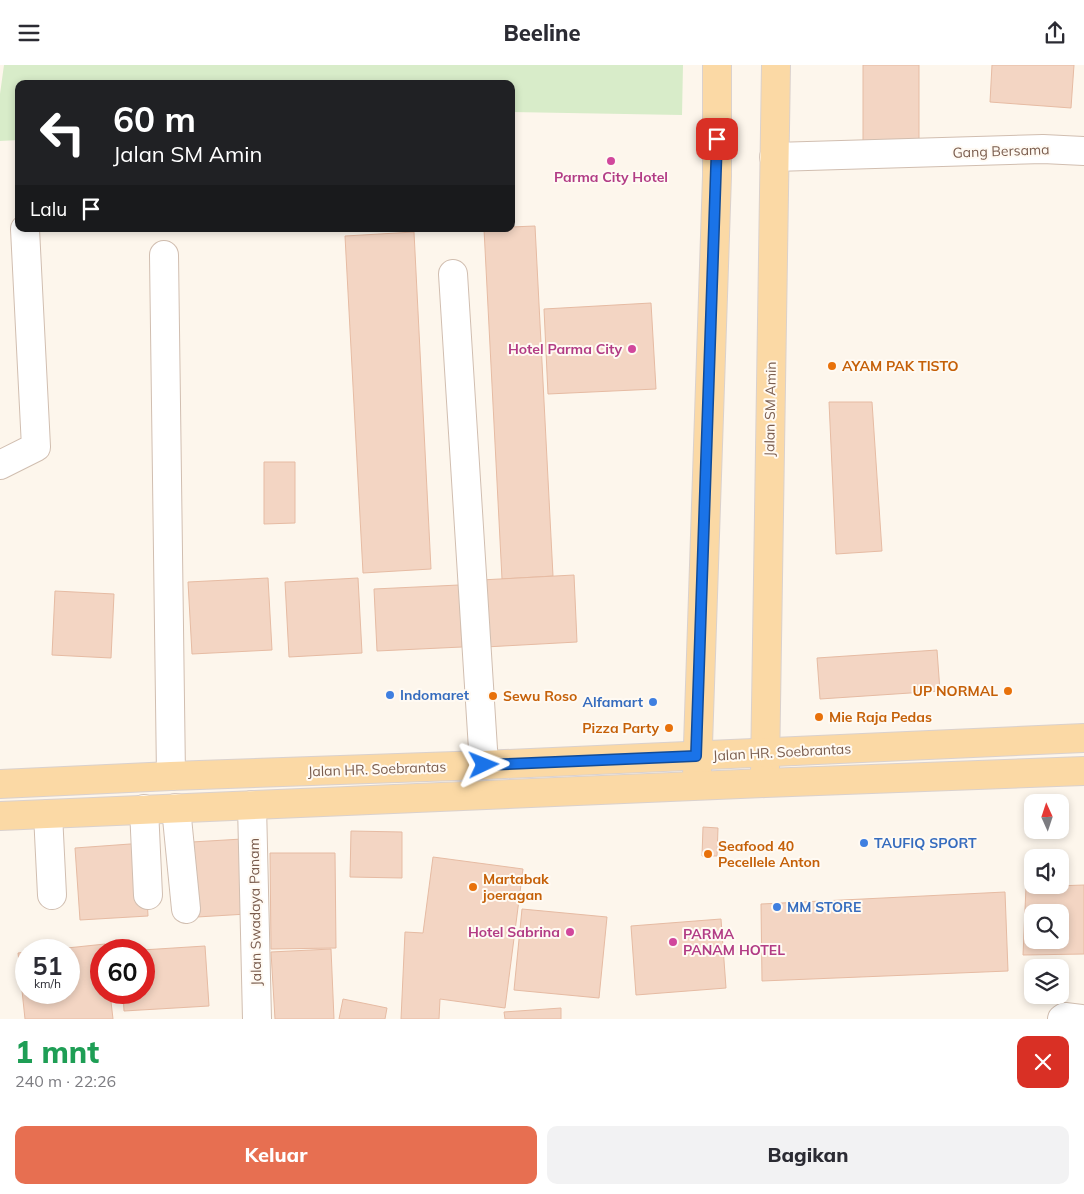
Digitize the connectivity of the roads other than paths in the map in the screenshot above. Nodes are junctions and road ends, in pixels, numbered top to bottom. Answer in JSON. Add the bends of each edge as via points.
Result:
{"nodes":[{"id":1,"x":717,"y":65,"type":"edge"},
{"id":2,"x":776,"y":65,"type":"edge"},
{"id":3,"x":1084,"y":151,"type":"edge"},
{"id":4,"x":774,"y":157,"type":"junction"},
{"id":5,"x":25,"y":232,"type":"edge"},
{"id":6,"x":164,"y":255,"type":"dead end"},
{"id":7,"x":453,"y":274,"type":"dead end"},
{"id":8,"x":0,"y":465,"type":"edge"},
{"id":9,"x":1084,"y":738,"type":"edge"},
{"id":10,"x":764,"y":753,"type":"junction"},
{"id":11,"x":696,"y":756,"type":"junction"},
{"id":12,"x":484,"y":765,"type":"junction"},
{"id":13,"x":1084,"y":771,"type":"edge"},
{"id":14,"x":171,"y":776,"type":"junction"},
{"id":15,"x":765,"y":783,"type":"junction"},
{"id":16,"x":0,"y":784,"type":"edge"},
{"id":17,"x":697,"y":787,"type":"junction"},
{"id":18,"x":252,"y":805,"type":"junction"},
{"id":19,"x":176,"y":808,"type":"junction"},
{"id":20,"x":144,"y":809,"type":"junction"},
{"id":21,"x":48,"y":813,"type":"junction"},
{"id":22,"x":0,"y":816,"type":"edge"},
{"id":23,"x":52,"y":895,"type":"dead end"},
{"id":24,"x":148,"y":895,"type":"dead end"},
{"id":25,"x":186,"y":909,"type":"dead end"},
{"id":26,"x":257,"y":1019,"type":"edge"},
{"id":27,"x":1062,"y":1019,"type":"edge"},
{"id":28,"x":1081,"y":1019,"type":"edge"}],
"edges":[{"from":1,"to":11,"type":"main road","via":[[717,186]]},
{"from":2,"to":4,"type":"main road","name":"Jalan SM Amin"},
{"from":3,"to":4,"type":"street","name":"Gang Bersama","via":[[1043,149]]},
{"from":4,"to":10,"type":"main road","name":"Jalan SM Amin"},
{"from":5,"to":8,"type":"street","via":[[36,447]]},
{"from":6,"to":14,"type":"street"},
{"from":7,"to":12,"type":"street"},
{"from":9,"to":10,"type":"main road","name":"Jalan HR. Soebrantas"},
{"from":10,"to":11,"type":"main road","name":"Jalan HR. Soebrantas"},
{"from":10,"to":15,"type":"main road","name":"Jalan SM Amin"},
{"from":11,"to":12,"type":"main road","name":"Jalan HR. Soebrantas"},
{"from":11,"to":17,"type":"main road"},
{"from":12,"to":14,"type":"main road","name":"Jalan HR. Soebrantas"},
{"from":13,"to":15,"type":"main road"},
{"from":14,"to":16,"type":"main road","name":"Jalan HR. Soebrantas"},
{"from":15,"to":17,"type":"main road"},
{"from":17,"to":18,"type":"main road"},
{"from":18,"to":19,"type":"main road"},
{"from":18,"to":26,"type":"street","name":"Jalan Swadaya Panam"},
{"from":19,"to":20,"type":"main road"},
{"from":19,"to":25,"type":"street"},
{"from":20,"to":21,"type":"main road"},
{"from":20,"to":24,"type":"street"},
{"from":21,"to":22,"type":"main road"},
{"from":21,"to":23,"type":"street"},
{"from":27,"to":28,"type":"street"}]}
